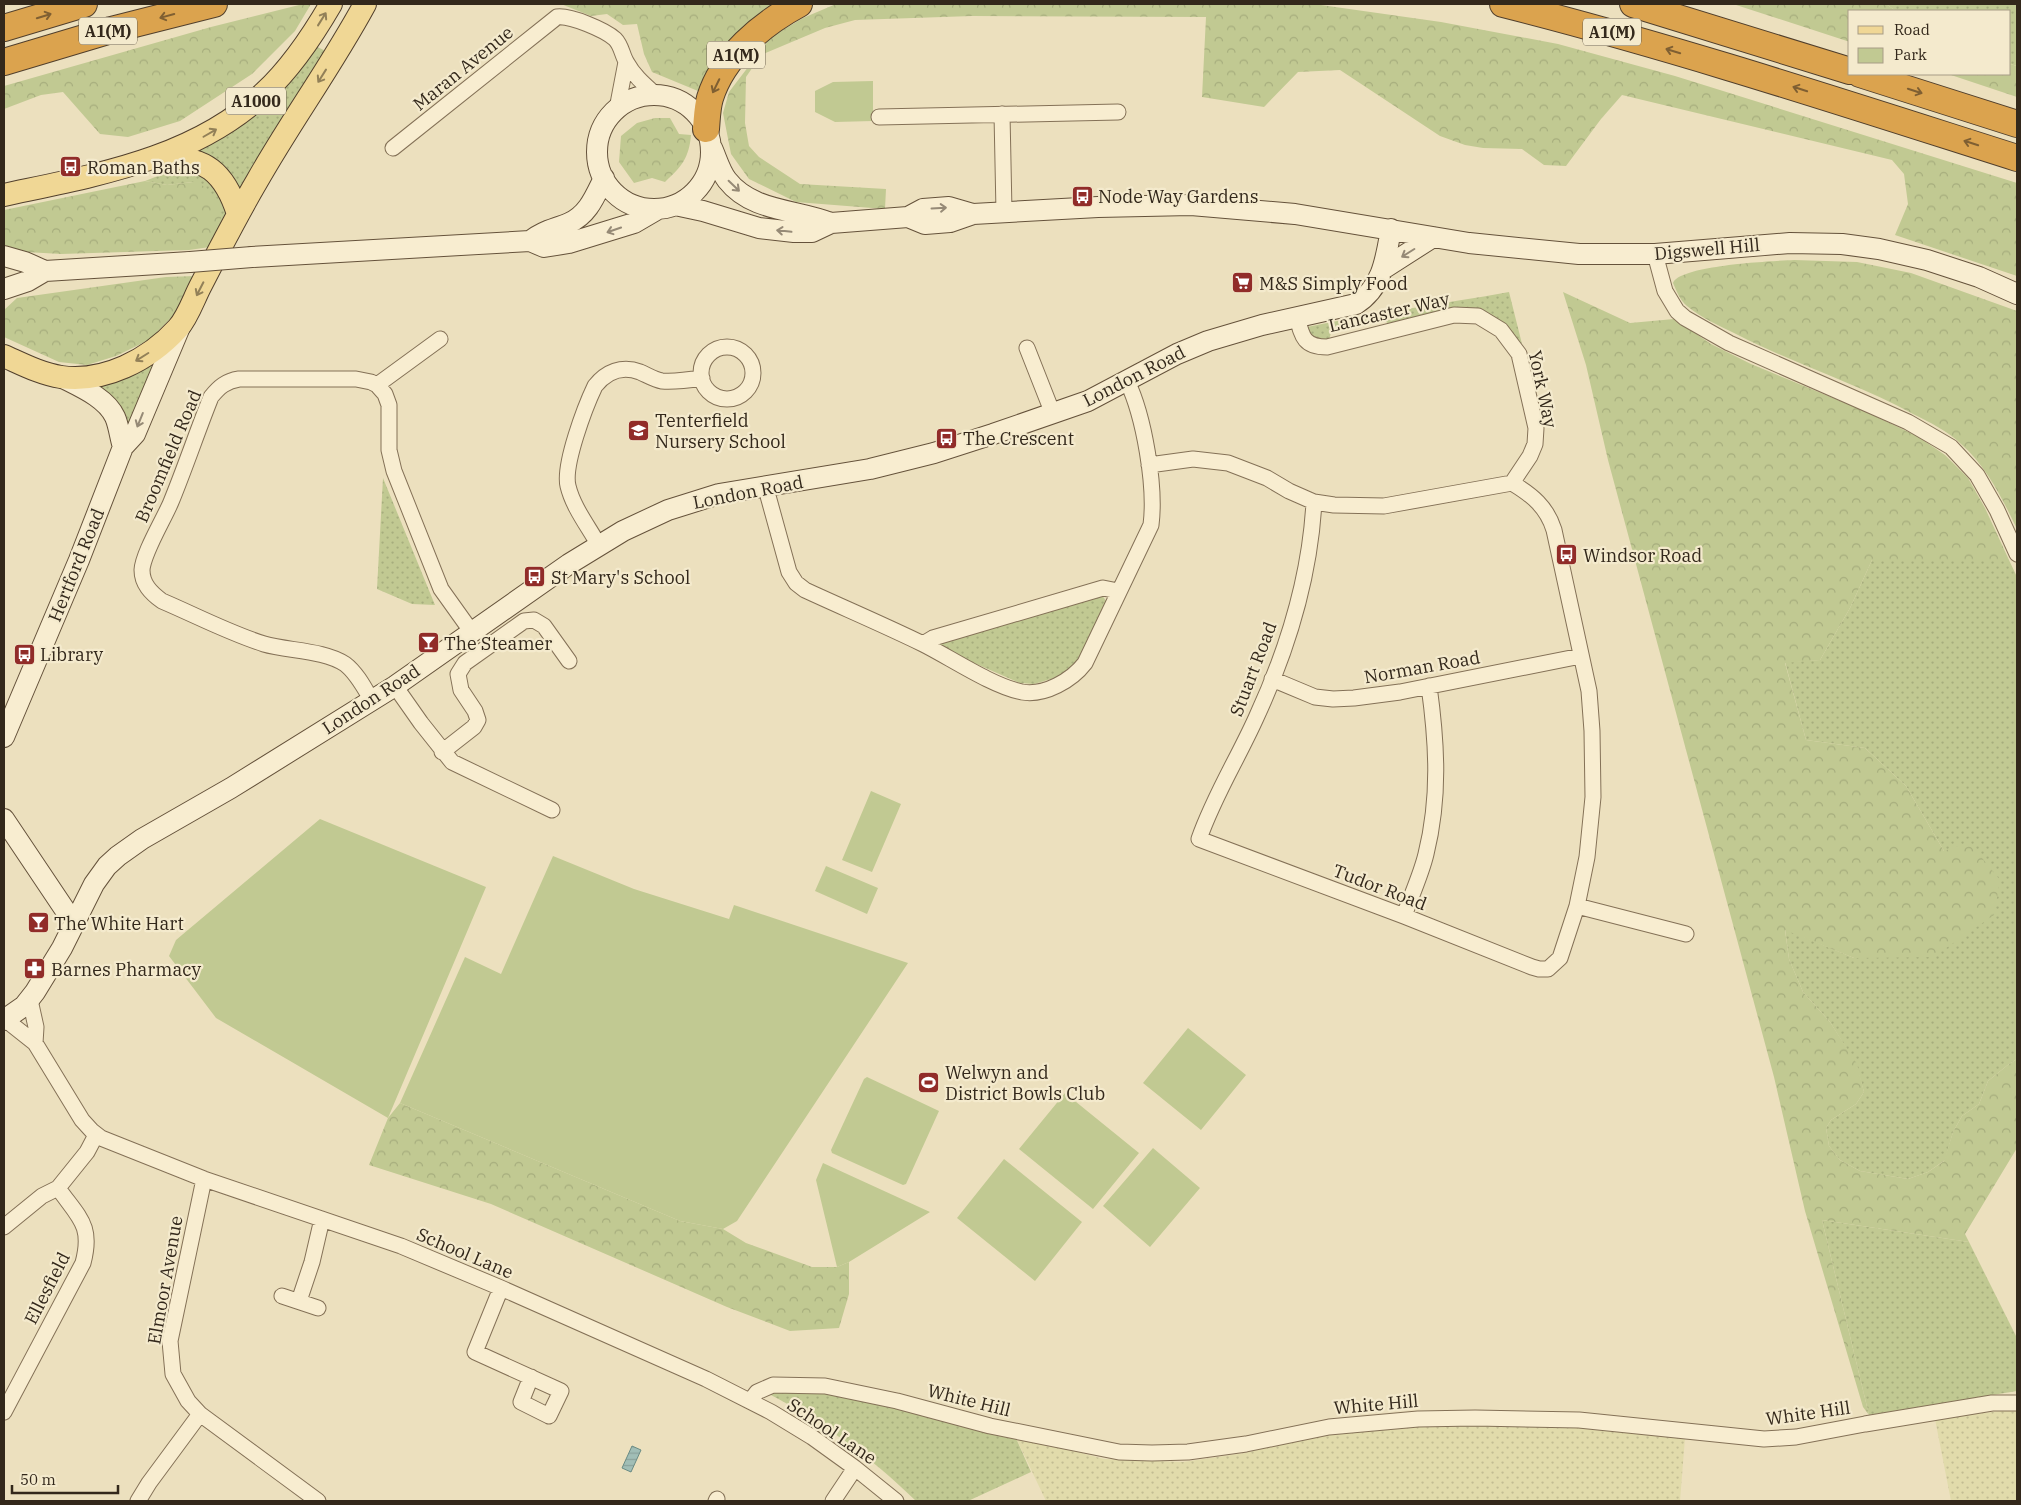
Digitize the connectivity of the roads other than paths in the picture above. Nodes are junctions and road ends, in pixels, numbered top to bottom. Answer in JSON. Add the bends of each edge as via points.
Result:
{"nodes":[{"id":1,"x":84,"y":4,"type":"edge"},
{"id":2,"x":214,"y":4,"type":"edge"},
{"id":3,"x":331,"y":4,"type":"edge"},
{"id":4,"x":365,"y":4,"type":"edge"},
{"id":5,"x":799,"y":4,"type":"edge"},
{"id":6,"x":1503,"y":4,"type":"edge"},
{"id":7,"x":1633,"y":4,"type":"edge"},
{"id":8,"x":1674,"y":4,"type":"edge"},
{"id":9,"x":4,"y":28,"type":"edge"},
{"id":10,"x":1787,"y":51,"type":"junction"},
{"id":11,"x":4,"y":62,"type":"edge"},
{"id":12,"x":626,"y":62,"type":"junction"},
{"id":13,"x":1848,"y":70,"type":"edge"},
{"id":14,"x":1863,"y":75,"type":"edge"},
{"id":15,"x":656,"y":95,"type":"junction"},
{"id":16,"x":617,"y":109,"type":"junction"},
{"id":17,"x":1118,"y":112,"type":"dead end"},
{"id":18,"x":1002,"y":114,"type":"junction"},
{"id":19,"x":880,"y":117,"type":"dead end"},
{"id":20,"x":2017,"y":124,"type":"edge"},
{"id":21,"x":708,"y":136,"type":"junction"},
{"id":22,"x":394,"y":148,"type":"dead end"},
{"id":23,"x":2017,"y":158,"type":"edge"},
{"id":24,"x":149,"y":159,"type":"junction"},
{"id":25,"x":604,"y":178,"type":"junction"},
{"id":26,"x":4,"y":195,"type":"edge"},
{"id":27,"x":666,"y":207,"type":"junction"},
{"id":28,"x":1004,"y":212,"type":"junction"},
{"id":29,"x":238,"y":214,"type":"junction"},
{"id":30,"x":831,"y":223,"type":"junction"},
{"id":31,"x":1391,"y":229,"type":"junction"},
{"id":32,"x":1434,"y":237,"type":"junction"},
{"id":33,"x":530,"y":241,"type":"junction"},
{"id":34,"x":1656,"y":254,"type":"junction"},
{"id":35,"x":4,"y":256,"type":"edge"},
{"id":36,"x":1383,"y":269,"type":"junction"},
{"id":37,"x":45,"y":271,"type":"junction"},
{"id":38,"x":4,"y":289,"type":"edge"},
{"id":39,"x":2017,"y":294,"type":"edge"},
{"id":40,"x":1478,"y":316,"type":"joint"},
{"id":41,"x":1297,"y":317,"type":"junction"},
{"id":42,"x":180,"y":327,"type":"junction"},
{"id":43,"x":440,"y":339,"type":"dead end"},
{"id":44,"x":1027,"y":348,"type":"dead end"},
{"id":45,"x":4,"y":356,"type":"edge"},
{"id":46,"x":59,"y":376,"type":"junction"},
{"id":47,"x":702,"y":378,"type":"dead end"},
{"id":48,"x":1127,"y":381,"type":"junction"},
{"id":49,"x":377,"y":385,"type":"junction"},
{"id":50,"x":1052,"y":414,"type":"junction"},
{"id":51,"x":123,"y":447,"type":"junction"},
{"id":52,"x":1149,"y":465,"type":"junction"},
{"id":53,"x":1512,"y":483,"type":"junction"},
{"id":54,"x":765,"y":485,"type":"junction"},
{"id":55,"x":1314,"y":502,"type":"junction"},
{"id":56,"x":598,"y":544,"type":"junction"},
{"id":57,"x":2017,"y":554,"type":"edge"},
{"id":58,"x":1118,"y":591,"type":"junction"},
{"id":59,"x":471,"y":631,"type":"junction"},
{"id":60,"x":923,"y":644,"type":"junction"},
{"id":61,"x":1581,"y":656,"type":"junction"},
{"id":62,"x":569,"y":660,"type":"dead end"},
{"id":63,"x":1272,"y":678,"type":"junction"},
{"id":64,"x":395,"y":686,"type":"junction"},
{"id":65,"x":1428,"y":686,"type":"junction"},
{"id":66,"x":372,"y":701,"type":"junction"},
{"id":67,"x":4,"y":737,"type":"edge"},
{"id":68,"x":442,"y":752,"type":"junction"},
{"id":69,"x":552,"y":810,"type":"dead end"},
{"id":70,"x":4,"y":819,"type":"edge"},
{"id":71,"x":1199,"y":839,"type":"joint"},
{"id":72,"x":88,"y":893,"type":"junction"},
{"id":73,"x":55,"y":895,"type":"junction"},
{"id":74,"x":1577,"y":906,"type":"junction"},
{"id":75,"x":1404,"y":916,"type":"junction"},
{"id":76,"x":76,"y":918,"type":"junction"},
{"id":77,"x":1686,"y":934,"type":"dead end"},
{"id":78,"x":30,"y":1000,"type":"junction"},
{"id":79,"x":5,"y":1020,"type":"edge"},
{"id":80,"x":35,"y":1043,"type":"junction"},
{"id":81,"x":96,"y":1135,"type":"junction"},
{"id":82,"x":204,"y":1179,"type":"junction"},
{"id":83,"x":58,"y":1188,"type":"junction"},
{"id":84,"x":322,"y":1219,"type":"junction"},
{"id":85,"x":4,"y":1227,"type":"edge"},
{"id":86,"x":501,"y":1288,"type":"junction"},
{"id":87,"x":282,"y":1296,"type":"dead end"},
{"id":88,"x":299,"y":1301,"type":"junction"},
{"id":89,"x":318,"y":1308,"type":"dead end"},
{"id":90,"x":531,"y":1377,"type":"dead end"},
{"id":91,"x":750,"y":1401,"type":"junction"},
{"id":92,"x":2017,"y":1403,"type":"edge"},
{"id":93,"x":4,"y":1412,"type":"edge"},
{"id":94,"x":200,"y":1414,"type":"junction"},
{"id":95,"x":855,"y":1468,"type":"junction"},
{"id":96,"x":138,"y":1501,"type":"edge"},
{"id":97,"x":318,"y":1501,"type":"edge"},
{"id":98,"x":833,"y":1501,"type":"edge"},
{"id":99,"x":896,"y":1501,"type":"edge"}],
"edges":[{"from":9,"to":1,"type":"highway","number":"A1(M)","one_way":true},
{"from":2,"to":11,"type":"highway","number":"A1(M)","one_way":true},
{"from":24,"to":3,"type":"main road","number":"A1000","one_way":true,"via":[[202,138],[253,104],[294,60]]},
{"from":4,"to":29,"type":"main road","number":"A1000","one_way":true},
{"from":5,"to":21,"type":"highway","number":"A1(M)","one_way":true,"via":[[754,34],[724,70],[710,97]]},
{"from":23,"to":6,"type":"highway","number":"A1(M)","one_way":true,"via":[[1782,83],[1583,24]]},
{"from":7,"to":10,"type":"highway","number":"A1(M)"},
{"from":8,"to":10,"type":"highway","number":"A1(M)"},
{"from":10,"to":13,"type":"highway","number":"A1(M)"},
{"from":12,"to":15,"type":"street","name":"Maran Avenue","via":[[637,78]]},
{"from":12,"to":16,"type":"street"},
{"from":12,"to":22,"type":"street","name":"Maran Avenue","via":[[616,40],[607,33],[564,16],[557,17]]},
{"from":14,"to":20,"type":"highway","one_way":true},
{"from":15,"to":16,"type":"main road","via":[[642,96]]},
{"from":15,"to":21,"type":"main road","via":[[686,104],[698,115]]},
{"from":16,"to":25,"type":"main road","via":[[603,128],[599,140],[598,153]]},
{"from":17,"to":18,"type":"street"},
{"from":18,"to":19,"type":"street"},
{"from":18,"to":28,"type":"street"},
{"from":21,"to":27,"type":"main road","via":[[709,166],[700,187],[689,198]]},
{"from":21,"to":30,"type":"main road","one_way":true,"via":[[727,180],[745,196],[776,209]]},
{"from":24,"to":26,"type":"main road","number":"A1000"},
{"from":24,"to":29,"type":"main road","number":"A1000","via":[[175,157],[212,170],[226,185]]},
{"from":25,"to":27,"type":"main road","via":[[613,192],[626,202],[641,208]]},
{"from":25,"to":33,"type":"main road","via":[[591,205],[581,216],[540,233]]},
{"from":30,"to":27,"type":"main road","one_way":true,"via":[[812,232],[777,230],[759,228],[703,211]]},
{"from":27,"to":33,"type":"main road","one_way":true,"via":[[634,223],[569,243],[544,247]]},
{"from":28,"to":30,"type":"main road","name":"Digswell Hill","via":[[973,214],[949,207],[923,209],[908,218]]},
{"from":28,"to":31,"type":"main road","name":"Digswell Hill","via":[[1217,206]]},
{"from":29,"to":42,"type":"main road","number":"A1000","one_way":true},
{"from":31,"to":32,"type":"main road","name":"Digswell Hill"},
{"from":31,"to":36,"type":"main road","name":"London Road"},
{"from":32,"to":34,"type":"main road","name":"Digswell Hill","via":[[1547,252]]},
{"from":32,"to":36,"type":"main road","one_way":true},
{"from":33,"to":37,"type":"main road","bridge":true},
{"from":34,"to":39,"type":"main road","name":"Digswell Hill","via":[[1780,243],[1859,246],[1928,260]]},
{"from":34,"to":57,"type":"street","via":[[1666,291],[1677,311],[1685,318],[1729,343],[1908,422],[1951,447],[1977,475]]},
{"from":35,"to":37,"type":"main road"},
{"from":36,"to":41,"type":"main road","name":"London Road","via":[[1371,292],[1356,304]]},
{"from":37,"to":38,"type":"main road"},
{"from":40,"to":41,"type":"street","name":"Lancaster Way","via":[[1445,316],[1328,347],[1307,342]]},
{"from":40,"to":53,"type":"street","name":"York Way","via":[[1501,330],[1519,354],[1534,418],[1536,435],[1530,456]]},
{"from":41,"to":48,"type":"main road","name":"London Road","via":[[1208,341]]},
{"from":42,"to":46,"type":"main road","number":"A1000","one_way":true,"via":[[156,348],[115,371],[90,377]]},
{"from":42,"to":51,"type":"main road","name":"Hertford Road","one_way":true,"via":[[135,434]]},
{"from":43,"to":49,"type":"street"},
{"from":44,"to":50,"type":"street"},
{"from":45,"to":46,"type":"main road","number":"A1000"},
{"from":46,"to":51,"type":"main road","via":[[98,399],[111,411]]},
{"from":47,"to":56,"type":"street","via":[[660,381],[623,369],[602,378],[595,386],[569,460],[567,477],[574,502]]},
{"from":48,"to":50,"type":"main road","name":"London Road"},
{"from":48,"to":52,"type":"street","via":[[1135,396]]},
{"from":49,"to":59,"type":"street","via":[[385,394],[388,405],[388,450],[394,471],[441,589]]},
{"from":49,"to":66,"type":"street","name":"Broomfield Road","via":[[365,380],[239,379],[222,385],[211,397],[142,571],[148,589],[162,601],[256,641],[343,663]]},
{"from":50,"to":54,"type":"main road","name":"London Road","via":[[902,462]]},
{"from":51,"to":67,"type":"main road","name":"Hertford Road"},
{"from":52,"to":55,"type":"street","via":[[1193,458],[1228,463]]},
{"from":52,"to":58,"type":"street","via":[[1151,524]]},
{"from":53,"to":55,"type":"street","via":[[1384,506]]},
{"from":53,"to":61,"type":"street","via":[[1536,499],[1551,520]]},
{"from":54,"to":56,"type":"main road","name":"London Road","via":[[686,504]]},
{"from":54,"to":60,"type":"street","via":[[789,572],[796,582],[805,590]]},
{"from":55,"to":63,"type":"street","name":"Stuart Road","via":[[1303,580]]},
{"from":56,"to":59,"type":"main road","name":"London Road"},
{"from":58,"to":60,"type":"street","via":[[1103,588],[933,638]]},
{"from":58,"to":60,"type":"street","via":[[1100,634],[1078,672],[1057,685],[1036,692],[1022,692],[1006,686]]},
{"from":59,"to":64,"type":"main road","name":"London Road"},
{"from":61,"to":65,"type":"street","name":"Norman Road"},
{"from":61,"to":74,"type":"street","via":[[1589,691],[1593,797],[1587,857]]},
{"from":62,"to":68,"type":"street","via":[[544,626],[534,620],[524,620],[465,662],[458,674],[461,690],[478,720],[474,727]]},
{"from":63,"to":65,"type":"street","name":"Norman Road","via":[[1315,697],[1333,699]]},
{"from":63,"to":71,"type":"street","name":"Stuart Road","via":[[1238,756],[1210,808]]},
{"from":64,"to":66,"type":"main road","name":"London Road"},
{"from":64,"to":68,"type":"street"},
{"from":65,"to":75,"type":"street","via":[[1437,762],[1435,799],[1426,855]]},
{"from":66,"to":72,"type":"main road","name":"London Road","via":[[129,847],[107,866]]},
{"from":68,"to":69,"type":"street","via":[[463,769]]},
{"from":70,"to":73,"type":"main road"},
{"from":71,"to":75,"type":"street","name":"Tudor Road"},
{"from":72,"to":73,"type":"main road","via":[[81,889]]},
{"from":72,"to":76,"type":"main road","name":"London Road"},
{"from":73,"to":76,"type":"main road","via":[[65,910]]},
{"from":74,"to":75,"type":"street","name":"Tudor Road","via":[[1560,958],[1548,969],[1532,967]]},
{"from":74,"to":77,"type":"street"},
{"from":76,"to":78,"type":"main road","name":"London Road"},
{"from":78,"to":79,"type":"main road","name":"London Road"},
{"from":78,"to":80,"type":"street","name":"School Lane","via":[[36,1027]]},
{"from":79,"to":80,"type":"street","name":"School Lane"},
{"from":80,"to":81,"type":"street","name":"School Lane","via":[[82,1120]]},
{"from":81,"to":82,"type":"street","name":"School Lane"},
{"from":81,"to":83,"type":"street"},
{"from":82,"to":84,"type":"street","name":"School Lane"},
{"from":82,"to":94,"type":"street","name":"Elmoor Avenue","via":[[170,1342],[174,1374],[184,1395]]},
{"from":83,"to":85,"type":"street","via":[[42,1196]]},
{"from":83,"to":93,"type":"street","name":"Ellesfield","via":[[86,1229],[88,1238],[83,1263]]},
{"from":84,"to":86,"type":"street","name":"School Lane","via":[[401,1246]]},
{"from":84,"to":88,"type":"street"},
{"from":86,"to":90,"type":"street","via":[[475,1352]]},
{"from":86,"to":91,"type":"street","name":"School Lane"},
{"from":87,"to":88,"type":"street"},
{"from":88,"to":89,"type":"street"},
{"from":91,"to":92,"type":"street","name":"White Hill","via":[[757,1392],[772,1385],[825,1386],[990,1426],[1119,1452],[1152,1453],[1246,1444],[1329,1427],[1437,1419],[1579,1420],[1764,1439],[1796,1437],[1992,1403]]},
{"from":91,"to":95,"type":"street","name":"School Lane","via":[[812,1437]]},
{"from":94,"to":96,"type":"street"},
{"from":94,"to":97,"type":"street","name":"Elmoor Avenue"},
{"from":95,"to":98,"type":"street"},
{"from":95,"to":99,"type":"street","name":"School Lane"}]}
